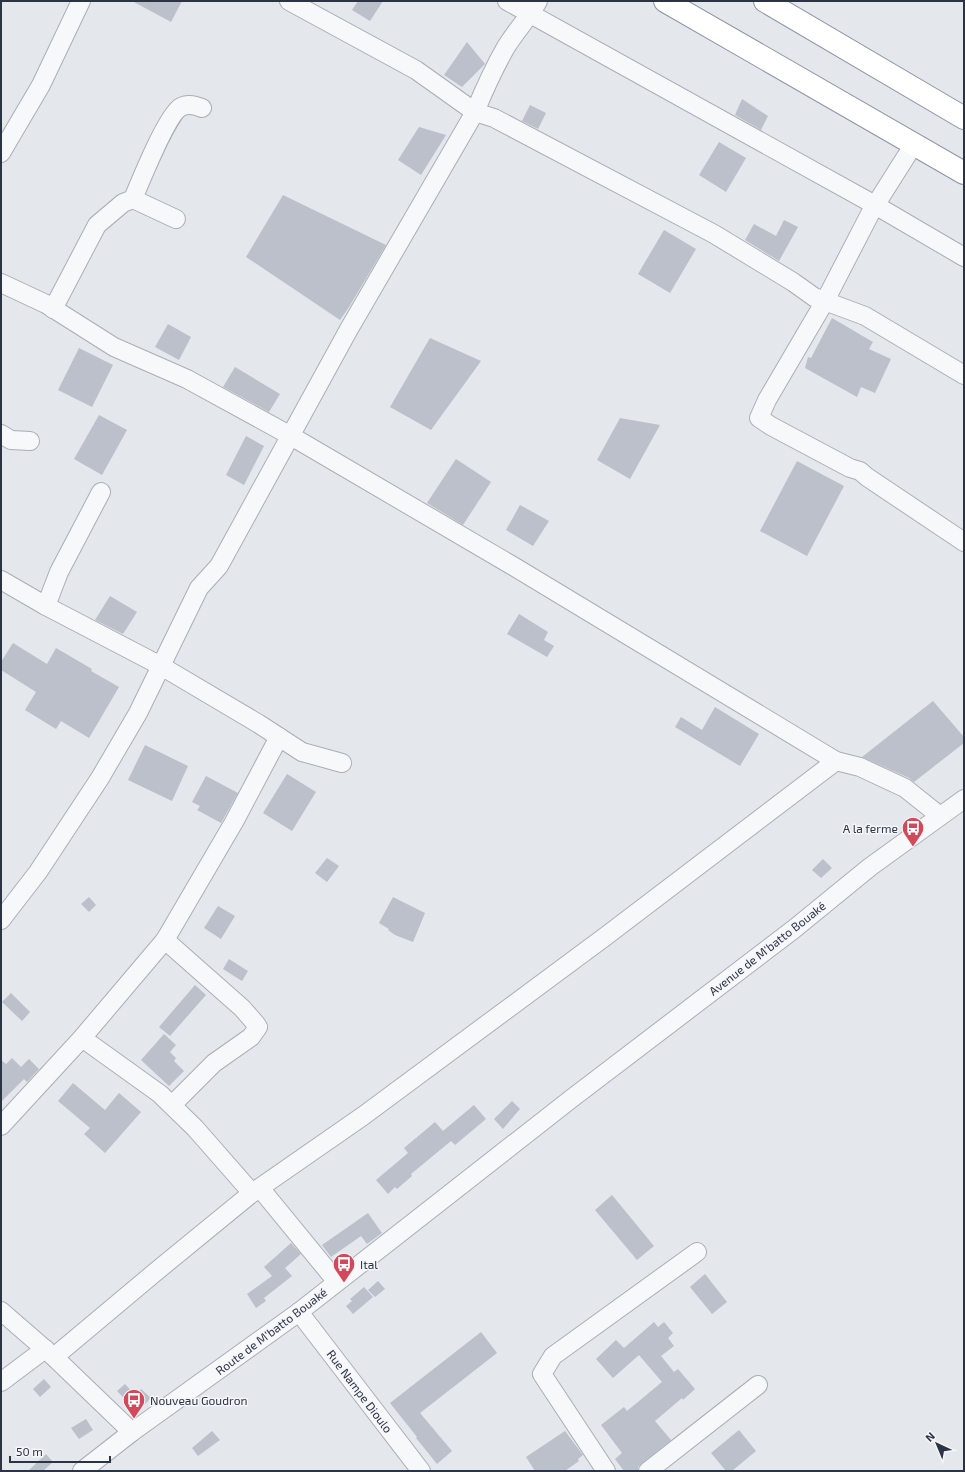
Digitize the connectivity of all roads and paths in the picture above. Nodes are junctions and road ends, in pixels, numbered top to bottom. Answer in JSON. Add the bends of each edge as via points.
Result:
{"nodes":[{"id":1,"x":81,"y":1,"type":"edge"},
{"id":2,"x":289,"y":1,"type":"edge"},
{"id":3,"x":507,"y":1,"type":"edge"},
{"id":4,"x":665,"y":1,"type":"edge"},
{"id":5,"x":765,"y":1,"type":"edge"},
{"id":6,"x":534,"y":8,"type":"edge"},
{"id":7,"x":202,"y":108,"type":"dead end"},
{"id":8,"x":475,"y":112,"type":"junction"},
{"id":9,"x":964,"y":118,"type":"edge"},
{"id":10,"x":914,"y":144,"type":"junction"},
{"id":11,"x":1,"y":153,"type":"edge"},
{"id":12,"x":964,"y":173,"type":"edge"},
{"id":13,"x":133,"y":199,"type":"junction"},
{"id":14,"x":875,"y":205,"type":"junction"},
{"id":15,"x":176,"y":219,"type":"dead end"},
{"id":16,"x":964,"y":258,"type":"edge"},
{"id":17,"x":1,"y":283,"type":"edge"},
{"id":18,"x":824,"y":300,"type":"junction"},
{"id":19,"x":53,"y":309,"type":"junction"},
{"id":20,"x":964,"y":375,"type":"edge"},
{"id":21,"x":1,"y":434,"type":"edge"},
{"id":22,"x":291,"y":436,"type":"junction"},
{"id":23,"x":30,"y":441,"type":"dead end"},
{"id":24,"x":101,"y":492,"type":"dead end"},
{"id":25,"x":964,"y":542,"type":"edge"},
{"id":26,"x":1,"y":580,"type":"edge"},
{"id":27,"x":46,"y":606,"type":"junction"},
{"id":28,"x":161,"y":666,"type":"junction"},
{"id":29,"x":279,"y":737,"type":"junction"},
{"id":30,"x":836,"y":761,"type":"junction"},
{"id":31,"x":342,"y":763,"type":"dead end"},
{"id":32,"x":964,"y":799,"type":"edge"},
{"id":33,"x":940,"y":816,"type":"junction"},
{"id":34,"x":1,"y":920,"type":"edge"},
{"id":35,"x":165,"y":940,"type":"junction"},
{"id":36,"x":82,"y":1038,"type":"junction"},
{"id":37,"x":571,"y":1099,"type":"joint"},
{"id":38,"x":172,"y":1105,"type":"junction"},
{"id":39,"x":1,"y":1126,"type":"edge"},
{"id":40,"x":256,"y":1190,"type":"junction"},
{"id":41,"x":697,"y":1252,"type":"dead end"},
{"id":42,"x":338,"y":1282,"type":"junction"},
{"id":43,"x":1,"y":1311,"type":"edge"},
{"id":44,"x":299,"y":1312,"type":"junction"},
{"id":45,"x":49,"y":1353,"type":"junction"},
{"id":46,"x":1,"y":1382,"type":"edge"},
{"id":47,"x":758,"y":1385,"type":"dead end"},
{"id":48,"x":132,"y":1432,"type":"junction"},
{"id":49,"x":415,"y":1469,"type":"edge"},
{"id":50,"x":82,"y":1471,"type":"edge"},
{"id":51,"x":606,"y":1471,"type":"edge"},
{"id":52,"x":648,"y":1471,"type":"edge"}],
"edges":[{"from":1,"to":11,"type":"street","via":[[41,85]]},
{"from":2,"to":8,"type":"street","via":[[416,70]]},
{"from":3,"to":6,"type":"street"},
{"from":4,"to":10,"type":"highway"},
{"from":5,"to":9,"type":"highway"},
{"from":6,"to":8,"type":"street","via":[[507,46]]},
{"from":6,"to":14,"type":"street"},
{"from":7,"to":13,"type":"street","via":[[192,104],[181,107],[172,114]]},
{"from":8,"to":18,"type":"street","via":[[494,118],[714,234],[814,297]]},
{"from":8,"to":22,"type":"street","via":[[349,329]]},
{"from":10,"to":12,"type":"highway"},
{"from":10,"to":14,"type":"street"},
{"from":13,"to":15,"type":"street"},
{"from":13,"to":19,"type":"street","via":[[124,202],[97,225]]},
{"from":14,"to":16,"type":"street"},
{"from":14,"to":18,"type":"street"},
{"from":17,"to":19,"type":"street"},
{"from":18,"to":20,"type":"street","via":[[865,316]]},
{"from":18,"to":25,"type":"street","via":[[759,418],[860,471]]},
{"from":19,"to":22,"type":"street","via":[[114,347],[187,379]]},
{"from":21,"to":23,"type":"street","via":[[11,440]]},
{"from":22,"to":28,"type":"street","via":[[219,566],[199,588]]},
{"from":22,"to":30,"type":"street","via":[[513,566]]},
{"from":24,"to":27,"type":"street","via":[[59,572]]},
{"from":26,"to":27,"type":"street"},
{"from":27,"to":28,"type":"street"},
{"from":28,"to":29,"type":"street"},
{"from":28,"to":34,"type":"street","via":[[100,778],[38,872]]},
{"from":29,"to":31,"type":"street","via":[[302,752]]},
{"from":29,"to":35,"type":"street","via":[[234,822]]},
{"from":30,"to":33,"type":"street","via":[[860,767],[905,788]]},
{"from":30,"to":40,"type":"street","via":[[370,1111]]},
{"from":32,"to":33,"type":"street","name":"Avenue de M'batto Bouaké"},
{"from":33,"to":37,"type":"street","name":"Avenue de M'batto Bouaké","via":[[870,867],[794,929]]},
{"from":35,"to":36,"type":"street"},
{"from":35,"to":38,"type":"street","via":[[242,1008],[258,1027],[251,1037],[214,1063]]},
{"from":36,"to":38,"type":"street"},
{"from":36,"to":39,"type":"street"},
{"from":37,"to":42,"type":"street","name":"Route de M'batto Bouaké"},
{"from":38,"to":40,"type":"street","via":[[236,1176]]},
{"from":40,"to":42,"type":"street"},
{"from":40,"to":45,"type":"street"},
{"from":41,"to":51,"type":"street","via":[[553,1356],[542,1374]]},
{"from":42,"to":44,"type":"street","name":"Route de M'batto Bouaké"},
{"from":43,"to":45,"type":"street"},
{"from":44,"to":48,"type":"street","name":"Route de M'batto Bouaké"},
{"from":44,"to":49,"type":"street","name":"Rue Nampe Dioulo"},
{"from":45,"to":46,"type":"street"},
{"from":45,"to":48,"type":"street"},
{"from":47,"to":52,"type":"street"},
{"from":48,"to":50,"type":"street","name":"Route de M'batto Bouaké"}]}
